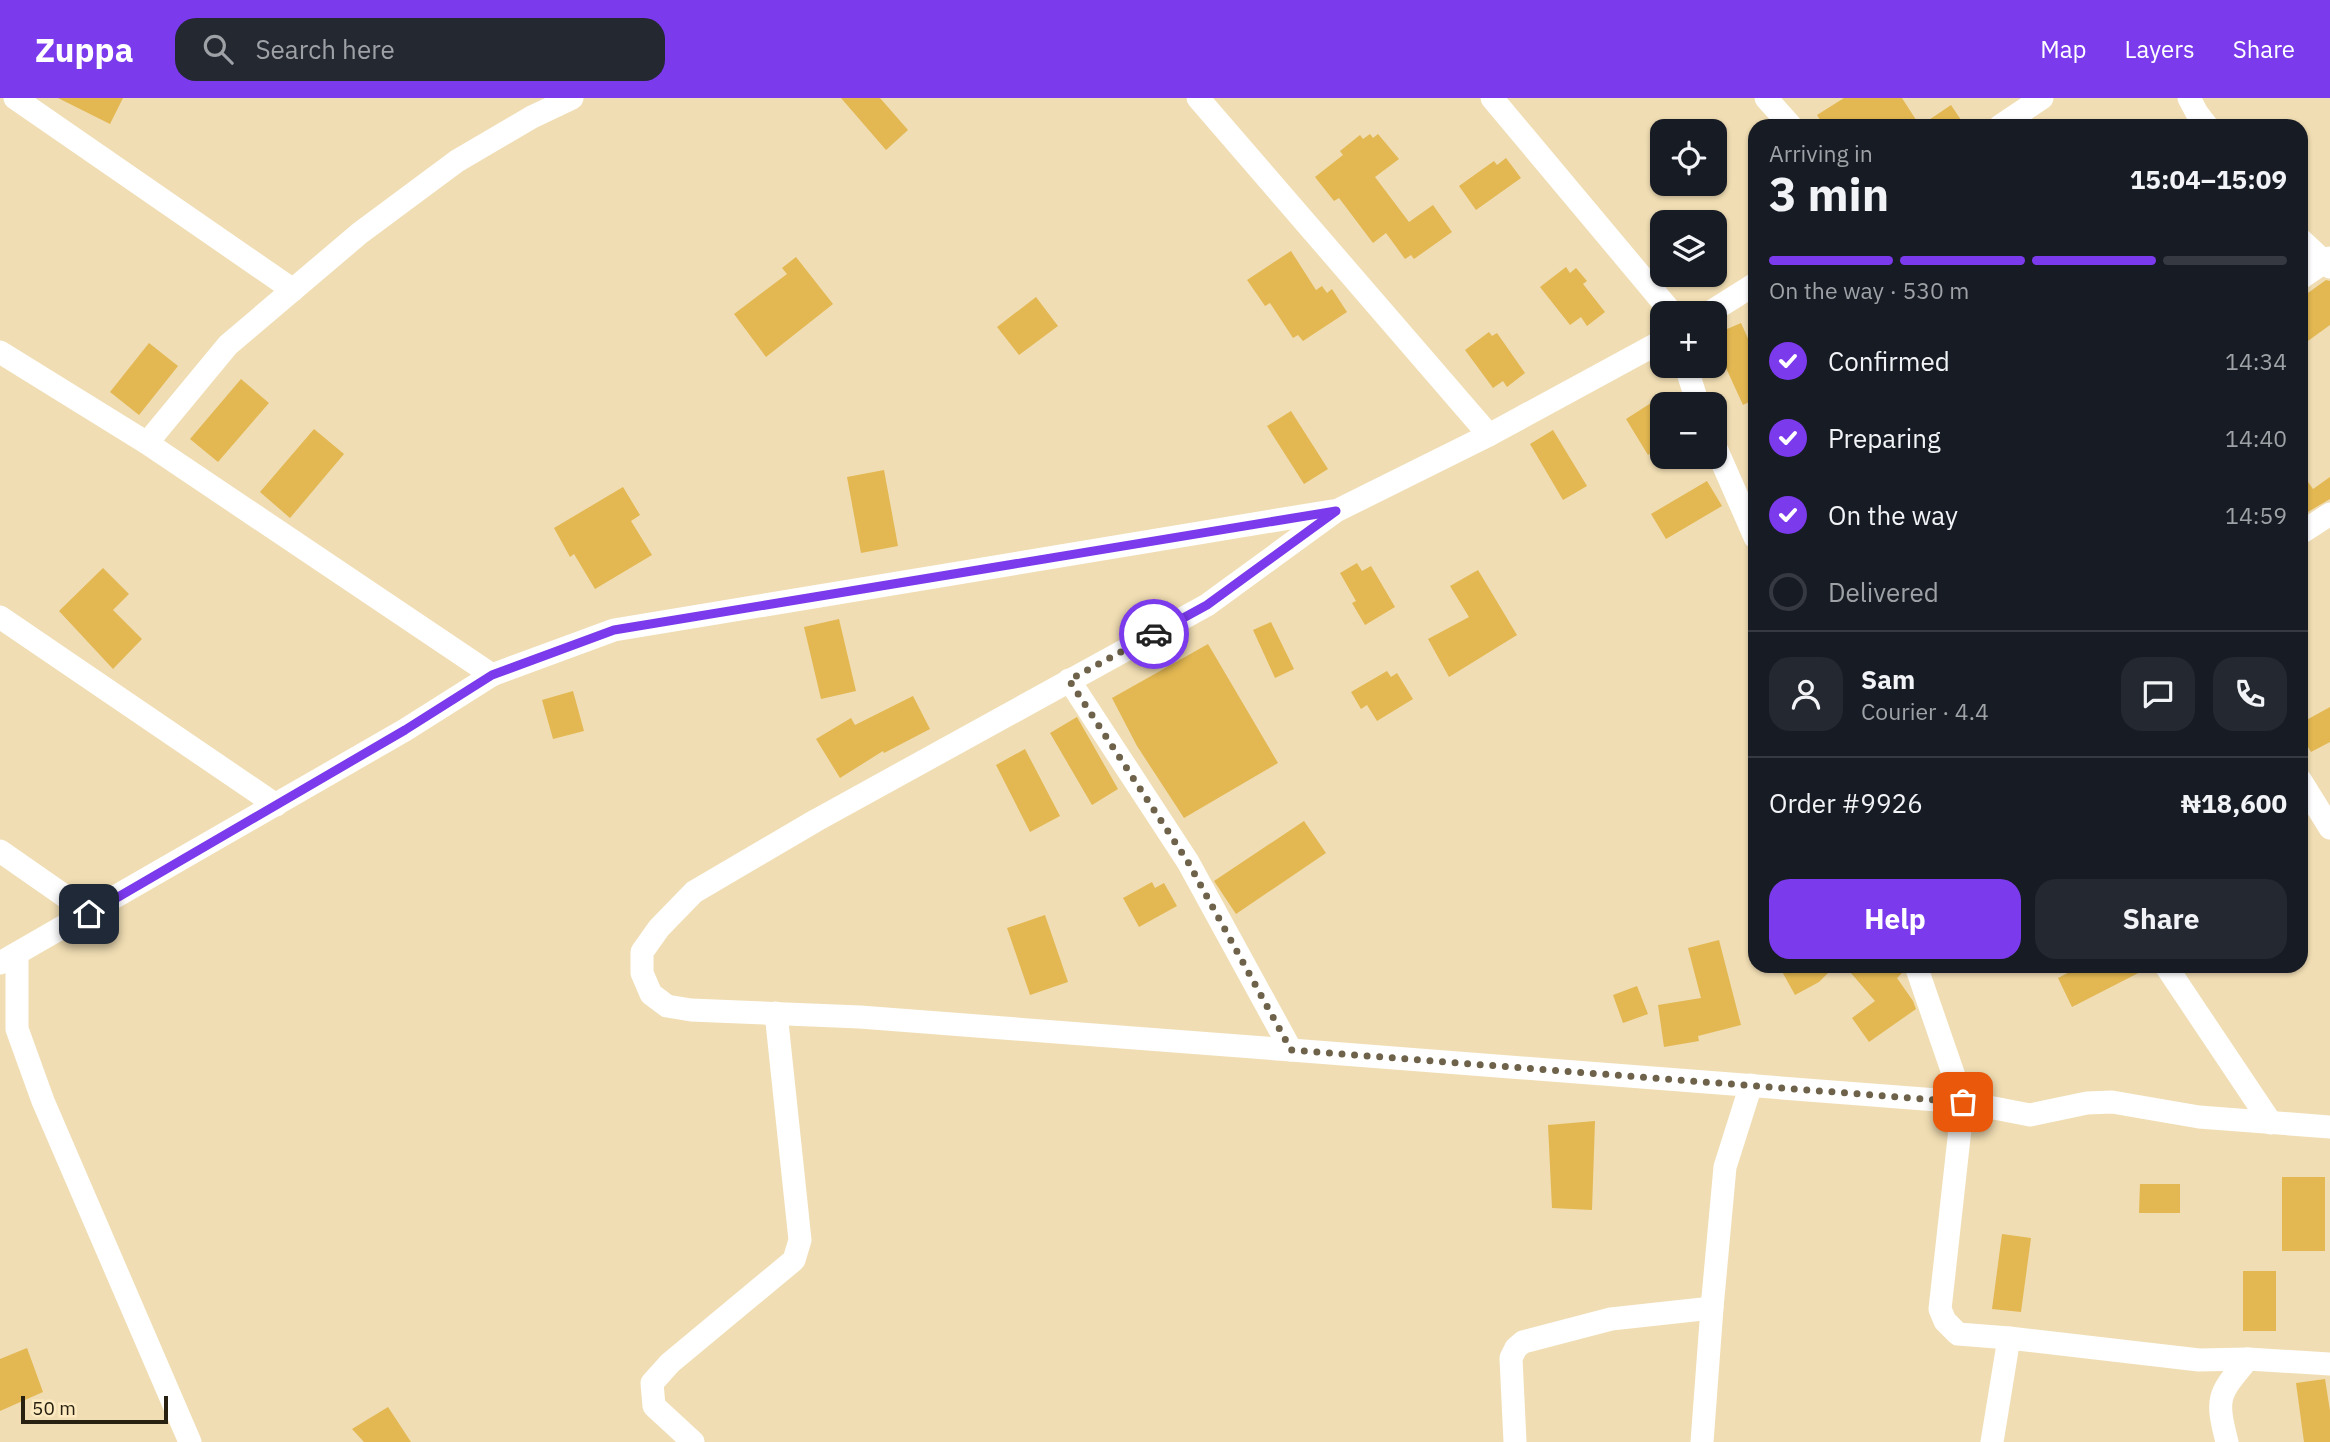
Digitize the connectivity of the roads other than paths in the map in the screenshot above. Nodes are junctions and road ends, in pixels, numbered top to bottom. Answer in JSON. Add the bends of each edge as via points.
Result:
{"nodes":[{"id":1,"x":15,"y":98,"type":"edge"},
{"id":2,"x":572,"y":98,"type":"edge"},
{"id":3,"x":1198,"y":98,"type":"edge"},
{"id":4,"x":1492,"y":98,"type":"edge"},
{"id":5,"x":1766,"y":98,"type":"edge"},
{"id":6,"x":2042,"y":98,"type":"edge"},
{"id":7,"x":2189,"y":98,"type":"edge"},
{"id":8,"x":1785,"y":119,"type":"edge"},
{"id":9,"x":2010,"y":119,"type":"edge"},
{"id":10,"x":2201,"y":119,"type":"edge"},
{"id":11,"x":2308,"y":246,"type":"edge"},
{"id":12,"x":2328,"y":262,"type":"edge"},
{"id":13,"x":2308,"y":274,"type":"edge"},
{"id":14,"x":1748,"y":288,"type":"edge"},
{"id":15,"x":293,"y":290,"type":"junction"},
{"id":16,"x":1662,"y":301,"type":"edge"},
{"id":17,"x":1727,"y":302,"type":"edge"},
{"id":18,"x":1650,"y":348,"type":"edge"},
{"id":19,"x":0,"y":352,"type":"edge"},
{"id":20,"x":1489,"y":435,"type":"junction"},
{"id":21,"x":147,"y":443,"type":"junction"},
{"id":22,"x":1725,"y":469,"type":"edge"},
{"id":23,"x":1336,"y":511,"type":"junction"},
{"id":24,"x":2330,"y":514,"type":"edge"},
{"id":25,"x":1748,"y":521,"type":"edge"},
{"id":26,"x":2308,"y":528,"type":"edge"},
{"id":27,"x":0,"y":617,"type":"edge"},
{"id":28,"x":492,"y":675,"type":"junction"},
{"id":29,"x":1069,"y":680,"type":"junction"},
{"id":30,"x":2308,"y":792,"type":"edge"},
{"id":31,"x":276,"y":805,"type":"junction"},
{"id":32,"x":2330,"y":828,"type":"edge"},
{"id":33,"x":0,"y":851,"type":"edge"},
{"id":34,"x":89,"y":914,"type":"junction"},
{"id":35,"x":8,"y":959,"type":"edge"},
{"id":36,"x":1918,"y":973,"type":"edge"},
{"id":37,"x":2171,"y":973,"type":"edge"},
{"id":38,"x":776,"y":1013,"type":"junction"},
{"id":39,"x":1291,"y":1050,"type":"junction"},
{"id":40,"x":1751,"y":1085,"type":"junction"},
{"id":41,"x":1963,"y":1102,"type":"junction"},
{"id":42,"x":2271,"y":1123,"type":"junction"},
{"id":43,"x":2330,"y":1127,"type":"edge"},
{"id":44,"x":1712,"y":1308,"type":"junction"},
{"id":45,"x":2009,"y":1338,"type":"junction"},
{"id":46,"x":2248,"y":1359,"type":"junction"},
{"id":47,"x":2330,"y":1364,"type":"edge"},
{"id":48,"x":190,"y":1442,"type":"edge"},
{"id":49,"x":693,"y":1442,"type":"edge"},
{"id":50,"x":1515,"y":1442,"type":"edge"},
{"id":51,"x":1702,"y":1442,"type":"edge"},
{"id":52,"x":1992,"y":1442,"type":"edge"},
{"id":53,"x":2227,"y":1442,"type":"edge"}],
"edges":[{"from":1,"to":15,"type":"street"},
{"from":2,"to":15,"type":"street","via":[[457,161]]},
{"from":3,"to":20,"type":"street"},
{"from":4,"to":16,"type":"street"},
{"from":5,"to":8,"type":"street"},
{"from":6,"to":9,"type":"street"},
{"from":7,"to":10,"type":"street"},
{"from":11,"to":12,"type":"street"},
{"from":12,"to":13,"type":"street"},
{"from":14,"to":17,"type":"street"},
{"from":15,"to":21,"type":"street","via":[[228,345]]},
{"from":18,"to":20,"type":"street"},
{"from":19,"to":21,"type":"street"},
{"from":20,"to":23,"type":"street"},
{"from":21,"to":28,"type":"street"},
{"from":22,"to":25,"type":"street"},
{"from":23,"to":28,"type":"street","via":[[614,630]]},
{"from":23,"to":29,"type":"street","via":[[1207,605]]},
{"from":24,"to":26,"type":"street"},
{"from":27,"to":31,"type":"street"},
{"from":28,"to":31,"type":"street"},
{"from":29,"to":38,"type":"street","via":[[694,892],[642,952],[642,973],[651,994],[667,1006]]},
{"from":29,"to":39,"type":"street","via":[[1188,862]]},
{"from":30,"to":32,"type":"street"},
{"from":31,"to":34,"type":"street"},
{"from":33,"to":34,"type":"street"},
{"from":34,"to":35,"type":"street"},
{"from":35,"to":48,"type":"street","via":[[17,1029],[43,1101]]},
{"from":36,"to":41,"type":"street"},
{"from":37,"to":42,"type":"street"},
{"from":38,"to":39,"type":"street"},
{"from":38,"to":49,"type":"street","via":[[800,1240],[794,1260],[652,1383],[654,1406]]},
{"from":39,"to":40,"type":"street"},
{"from":40,"to":41,"type":"street"},
{"from":40,"to":44,"type":"street","via":[[1725,1167]]},
{"from":41,"to":42,"type":"street","via":[[2030,1115],[2077,1104],[2112,1102]]},
{"from":41,"to":45,"type":"street","via":[[1940,1309],[1958,1334]]},
{"from":42,"to":43,"type":"street"},
{"from":44,"to":50,"type":"street","via":[[1611,1319],[1523,1342],[1511,1358]]},
{"from":44,"to":51,"type":"street"},
{"from":45,"to":46,"type":"street","via":[[2199,1360]]},
{"from":45,"to":52,"type":"street"},
{"from":46,"to":47,"type":"street"},
{"from":46,"to":53,"type":"street","via":[[2223,1389],[2220,1403]]}]}
